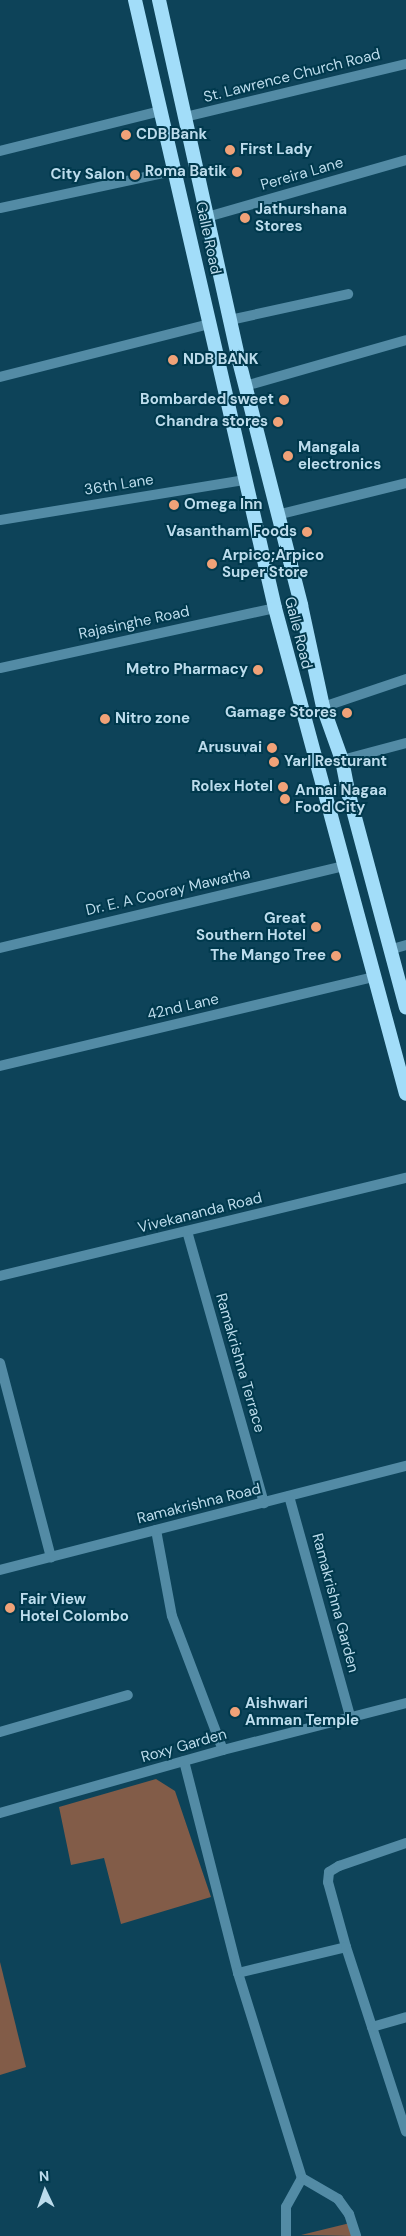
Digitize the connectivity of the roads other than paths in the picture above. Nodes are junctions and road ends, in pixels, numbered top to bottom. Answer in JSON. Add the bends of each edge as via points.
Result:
{"nodes":[{"id":1,"x":135,"y":0,"type":"edge"},
{"id":2,"x":160,"y":0,"type":"edge"},
{"id":3,"x":170,"y":47,"type":"junction"},
{"id":4,"x":148,"y":54,"type":"junction"},
{"id":5,"x":406,"y":64,"type":"edge"},
{"id":6,"x":161,"y":111,"type":"junction"},
{"id":7,"x":185,"y":117,"type":"junction"},
{"id":8,"x":0,"y":151,"type":"edge"},
{"id":9,"x":406,"y":160,"type":"edge"},
{"id":10,"x":177,"y":170,"type":"junction"},
{"id":11,"x":0,"y":208,"type":"edge"},
{"id":12,"x":206,"y":217,"type":"junction"},
{"id":13,"x":348,"y":294,"type":"dead end"},
{"id":14,"x":230,"y":320,"type":"junction"},
{"id":15,"x":210,"y":324,"type":"junction"},
{"id":16,"x":406,"y":340,"type":"edge"},
{"id":17,"x":0,"y":377,"type":"edge"},
{"id":18,"x":244,"y":386,"type":"junction"},
{"id":19,"x":244,"y":480,"type":"junction"},
{"id":20,"x":406,"y":483,"type":"edge"},
{"id":21,"x":277,"y":516,"type":"junction"},
{"id":22,"x":0,"y":520,"type":"edge"},
{"id":23,"x":275,"y":608,"type":"junction"},
{"id":24,"x":0,"y":668,"type":"edge"},
{"id":25,"x":406,"y":679,"type":"edge"},
{"id":26,"x":323,"y":707,"type":"junction"},
{"id":27,"x":406,"y":743,"type":"edge"},
{"id":28,"x":342,"y":760,"type":"junction"},
{"id":29,"x":344,"y":866,"type":"junction"},
{"id":30,"x":406,"y":946,"type":"edge"},
{"id":31,"x":0,"y":948,"type":"edge"},
{"id":32,"x":389,"y":950,"type":"junction"},
{"id":33,"x":374,"y":977,"type":"junction"},
{"id":34,"x":406,"y":1008,"type":"edge"},
{"id":35,"x":0,"y":1066,"type":"edge"},
{"id":36,"x":406,"y":1094,"type":"edge"},
{"id":37,"x":406,"y":1178,"type":"edge"},
{"id":38,"x":187,"y":1231,"type":"junction"},
{"id":39,"x":0,"y":1276,"type":"edge"},
{"id":40,"x":0,"y":1363,"type":"edge"},
{"id":41,"x":406,"y":1466,"type":"edge"},
{"id":42,"x":290,"y":1496,"type":"junction"},
{"id":43,"x":264,"y":1502,"type":"junction"},
{"id":44,"x":156,"y":1530,"type":"junction"},
{"id":45,"x":51,"y":1557,"type":"junction"},
{"id":46,"x":0,"y":1570,"type":"edge"},
{"id":47,"x":128,"y":1695,"type":"dead end"},
{"id":48,"x":406,"y":1703,"type":"edge"},
{"id":49,"x":351,"y":1719,"type":"junction"},
{"id":50,"x":0,"y":1732,"type":"edge"},
{"id":51,"x":223,"y":1750,"type":"junction"},
{"id":52,"x":184,"y":1761,"type":"junction"},
{"id":53,"x":0,"y":1813,"type":"edge"},
{"id":54,"x":406,"y":1843,"type":"edge"},
{"id":55,"x":346,"y":1947,"type":"junction"},
{"id":56,"x":238,"y":1973,"type":"junction"},
{"id":57,"x":406,"y":2017,"type":"edge"},
{"id":58,"x":372,"y":2026,"type":"junction"},
{"id":59,"x":406,"y":2132,"type":"edge"},
{"id":60,"x":302,"y":2178,"type":"junction"},
{"id":61,"x":286,"y":2236,"type":"edge"},
{"id":62,"x":356,"y":2236,"type":"edge"}],
"edges":[{"from":1,"to":4,"type":"highway","name":"Galle Road"},
{"from":2,"to":3,"type":"highway","name":"Galle Road"},
{"from":3,"to":4,"type":"highway"},
{"from":3,"to":7,"type":"highway","name":"Galle Road"},
{"from":4,"to":6,"type":"highway","name":"Galle Road"},
{"from":5,"to":7,"type":"street","name":"St. Lawrence Church Road"},
{"from":6,"to":8,"type":"street"},
{"from":6,"to":10,"type":"highway","name":"Galle Road"},
{"from":7,"to":12,"type":"highway","name":"Galle Road"},
{"from":9,"to":12,"type":"street","name":"Pereira Lane"},
{"from":10,"to":11,"type":"street"},
{"from":10,"to":15,"type":"highway","name":"Galle Road"},
{"from":12,"to":14,"type":"highway","name":"Galle Road"},
{"from":13,"to":14,"type":"street"},
{"from":14,"to":18,"type":"highway","name":"Galle Road"},
{"from":15,"to":17,"type":"street"},
{"from":15,"to":19,"type":"highway","name":"Galle Road"},
{"from":16,"to":18,"type":"street"},
{"from":18,"to":21,"type":"highway","name":"Galle Road"},
{"from":19,"to":22,"type":"street","name":"36th Lane"},
{"from":19,"to":23,"type":"highway","name":"Galle Road"},
{"from":20,"to":21,"type":"street"},
{"from":21,"to":26,"type":"highway","name":"Galle Road"},
{"from":23,"to":24,"type":"street","name":"Rajasinghe Road"},
{"from":23,"to":29,"type":"highway","name":"Galle Road"},
{"from":25,"to":26,"type":"street"},
{"from":26,"to":28,"type":"highway","name":"Galle Road"},
{"from":27,"to":28,"type":"street"},
{"from":28,"to":32,"type":"highway","name":"Galle Road"},
{"from":29,"to":31,"type":"street","name":"Dr. E. A Cooray Mawatha"},
{"from":29,"to":33,"type":"highway","name":"Galle Road"},
{"from":30,"to":32,"type":"street"},
{"from":32,"to":34,"type":"highway","name":"Galle Road"},
{"from":33,"to":35,"type":"street","name":"42nd Lane"},
{"from":33,"to":36,"type":"highway","name":"Galle Road"},
{"from":37,"to":38,"type":"street","name":"Vivekananda Road"},
{"from":38,"to":39,"type":"street","name":"Vivekananda Road"},
{"from":38,"to":43,"type":"street","name":"Ramakrishna Terrace"},
{"from":40,"to":45,"type":"street"},
{"from":41,"to":42,"type":"street","name":"Ramakrishna Road"},
{"from":42,"to":43,"type":"street","name":"Ramakrishna Road"},
{"from":42,"to":49,"type":"street","name":"Ramakrishna Garden"},
{"from":43,"to":44,"type":"street","name":"Ramakrishna Road"},
{"from":44,"to":45,"type":"street","name":"Ramakrishna Road"},
{"from":44,"to":51,"type":"street","via":[[172,1616]]},
{"from":45,"to":46,"type":"street","name":"Ramakrishna Road"},
{"from":47,"to":50,"type":"street"},
{"from":48,"to":49,"type":"street","name":"Roxy Garden"},
{"from":49,"to":51,"type":"street","name":"Roxy Garden"},
{"from":51,"to":52,"type":"street","name":"Roxy Garden"},
{"from":52,"to":53,"type":"street","name":"Roxy Garden"},
{"from":52,"to":56,"type":"street"},
{"from":54,"to":55,"type":"street","via":[[329,1872],[328,1882]]},
{"from":55,"to":56,"type":"street"},
{"from":55,"to":58,"type":"street"},
{"from":56,"to":60,"type":"street"},
{"from":57,"to":58,"type":"street"},
{"from":58,"to":59,"type":"street"},
{"from":60,"to":61,"type":"street","via":[[286,2208]]},
{"from":60,"to":62,"type":"street","via":[[338,2199],[349,2214]]}]}
